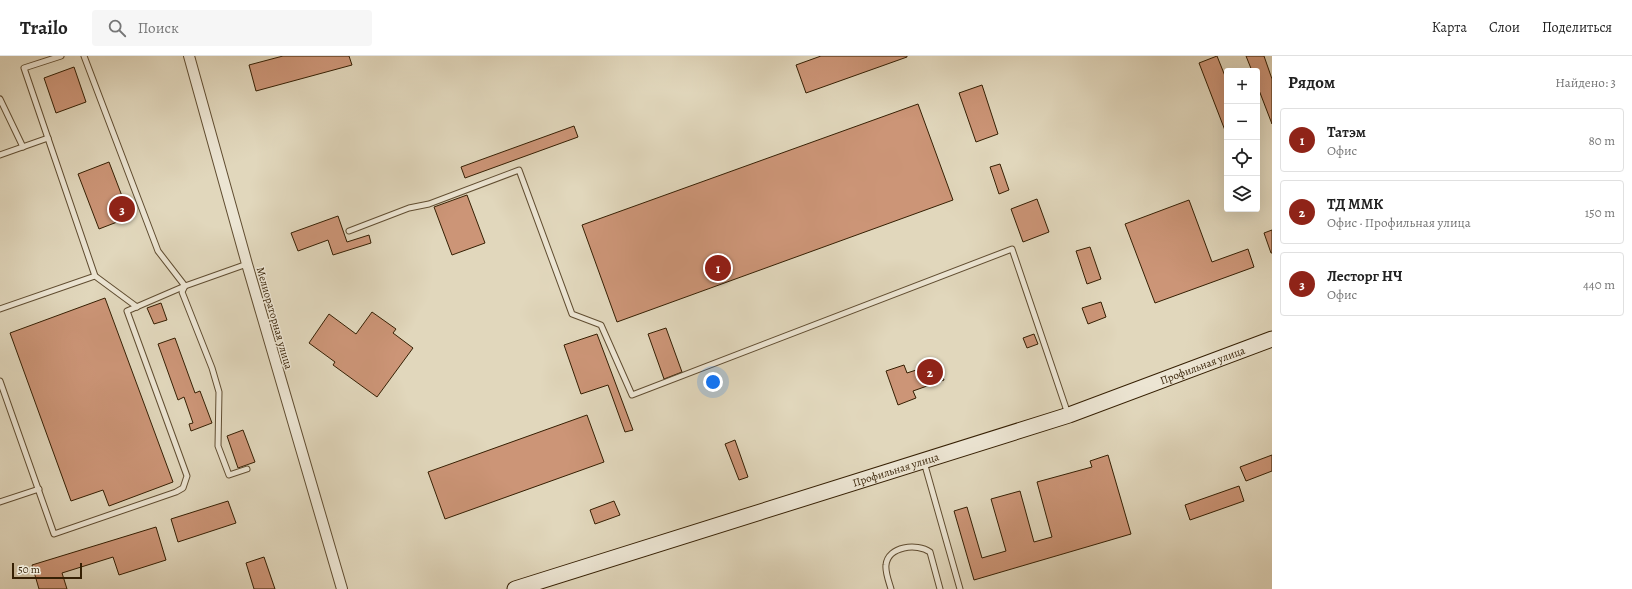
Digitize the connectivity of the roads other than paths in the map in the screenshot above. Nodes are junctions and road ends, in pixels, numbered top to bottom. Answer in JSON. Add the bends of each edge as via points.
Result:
{"nodes":[{"id":1,"x":61,"y":56,"type":"edge"},
{"id":2,"x":84,"y":56,"type":"edge"},
{"id":3,"x":189,"y":56,"type":"edge"},
{"id":4,"x":0,"y":98,"type":"edge"},
{"id":5,"x":48,"y":138,"type":"junction"},
{"id":6,"x":23,"y":147,"type":"junction"},
{"id":7,"x":0,"y":154,"type":"edge"},
{"id":8,"x":349,"y":231,"type":"dead end"},
{"id":9,"x":247,"y":264,"type":"junction"},
{"id":10,"x":94,"y":276,"type":"junction"},
{"id":11,"x":185,"y":286,"type":"junction"},
{"id":12,"x":137,"y":307,"type":"junction"},
{"id":13,"x":0,"y":309,"type":"edge"},
{"id":14,"x":1272,"y":338,"type":"edge"},
{"id":15,"x":0,"y":381,"type":"edge"},
{"id":16,"x":1069,"y":415,"type":"junction"},
{"id":17,"x":923,"y":461,"type":"junction"},
{"id":18,"x":247,"y":469,"type":"dead end"},
{"id":19,"x":39,"y":489,"type":"junction"},
{"id":20,"x":0,"y":502,"type":"edge"},
{"id":21,"x":342,"y":588,"type":"edge"},
{"id":22,"x":515,"y":589,"type":"edge"},
{"id":23,"x":891,"y":589,"type":"edge"},
{"id":24,"x":940,"y":589,"type":"edge"},
{"id":25,"x":960,"y":589,"type":"edge"}],
"edges":[{"from":1,"to":5,"type":"lane","via":[[24,68]]},
{"from":2,"to":11,"type":"lane","via":[[158,251]]},
{"from":3,"to":9,"type":"street","name":"Мелиораторная улица"},
{"from":4,"to":6,"type":"lane"},
{"from":5,"to":6,"type":"lane"},
{"from":5,"to":10,"type":"lane"},
{"from":6,"to":7,"type":"lane"},
{"from":8,"to":16,"type":"lane","via":[[519,170],[572,314],[601,325],[632,395],[1012,249]]},
{"from":9,"to":11,"type":"lane"},
{"from":9,"to":21,"type":"street","name":"Мелиораторная улица"},
{"from":10,"to":12,"type":"lane"},
{"from":10,"to":13,"type":"lane"},
{"from":11,"to":12,"type":"lane"},
{"from":11,"to":18,"type":"lane","via":[[182,292],[219,392],[218,446],[229,475]]},
{"from":12,"to":19,"type":"lane","via":[[127,311],[186,476],[183,488],[54,534]]},
{"from":14,"to":16,"type":"street","name":"Профильная улица"},
{"from":15,"to":19,"type":"lane"},
{"from":16,"to":17,"type":"street","name":"Профильная улица"},
{"from":17,"to":22,"type":"street","name":"Профильная улица"},
{"from":17,"to":25,"type":"lane"},
{"from":19,"to":20,"type":"lane"},
{"from":23,"to":24,"type":"lane","via":[[886,568],[888,558],[901,549],[914,547],[924,548],[930,552]]}]}
